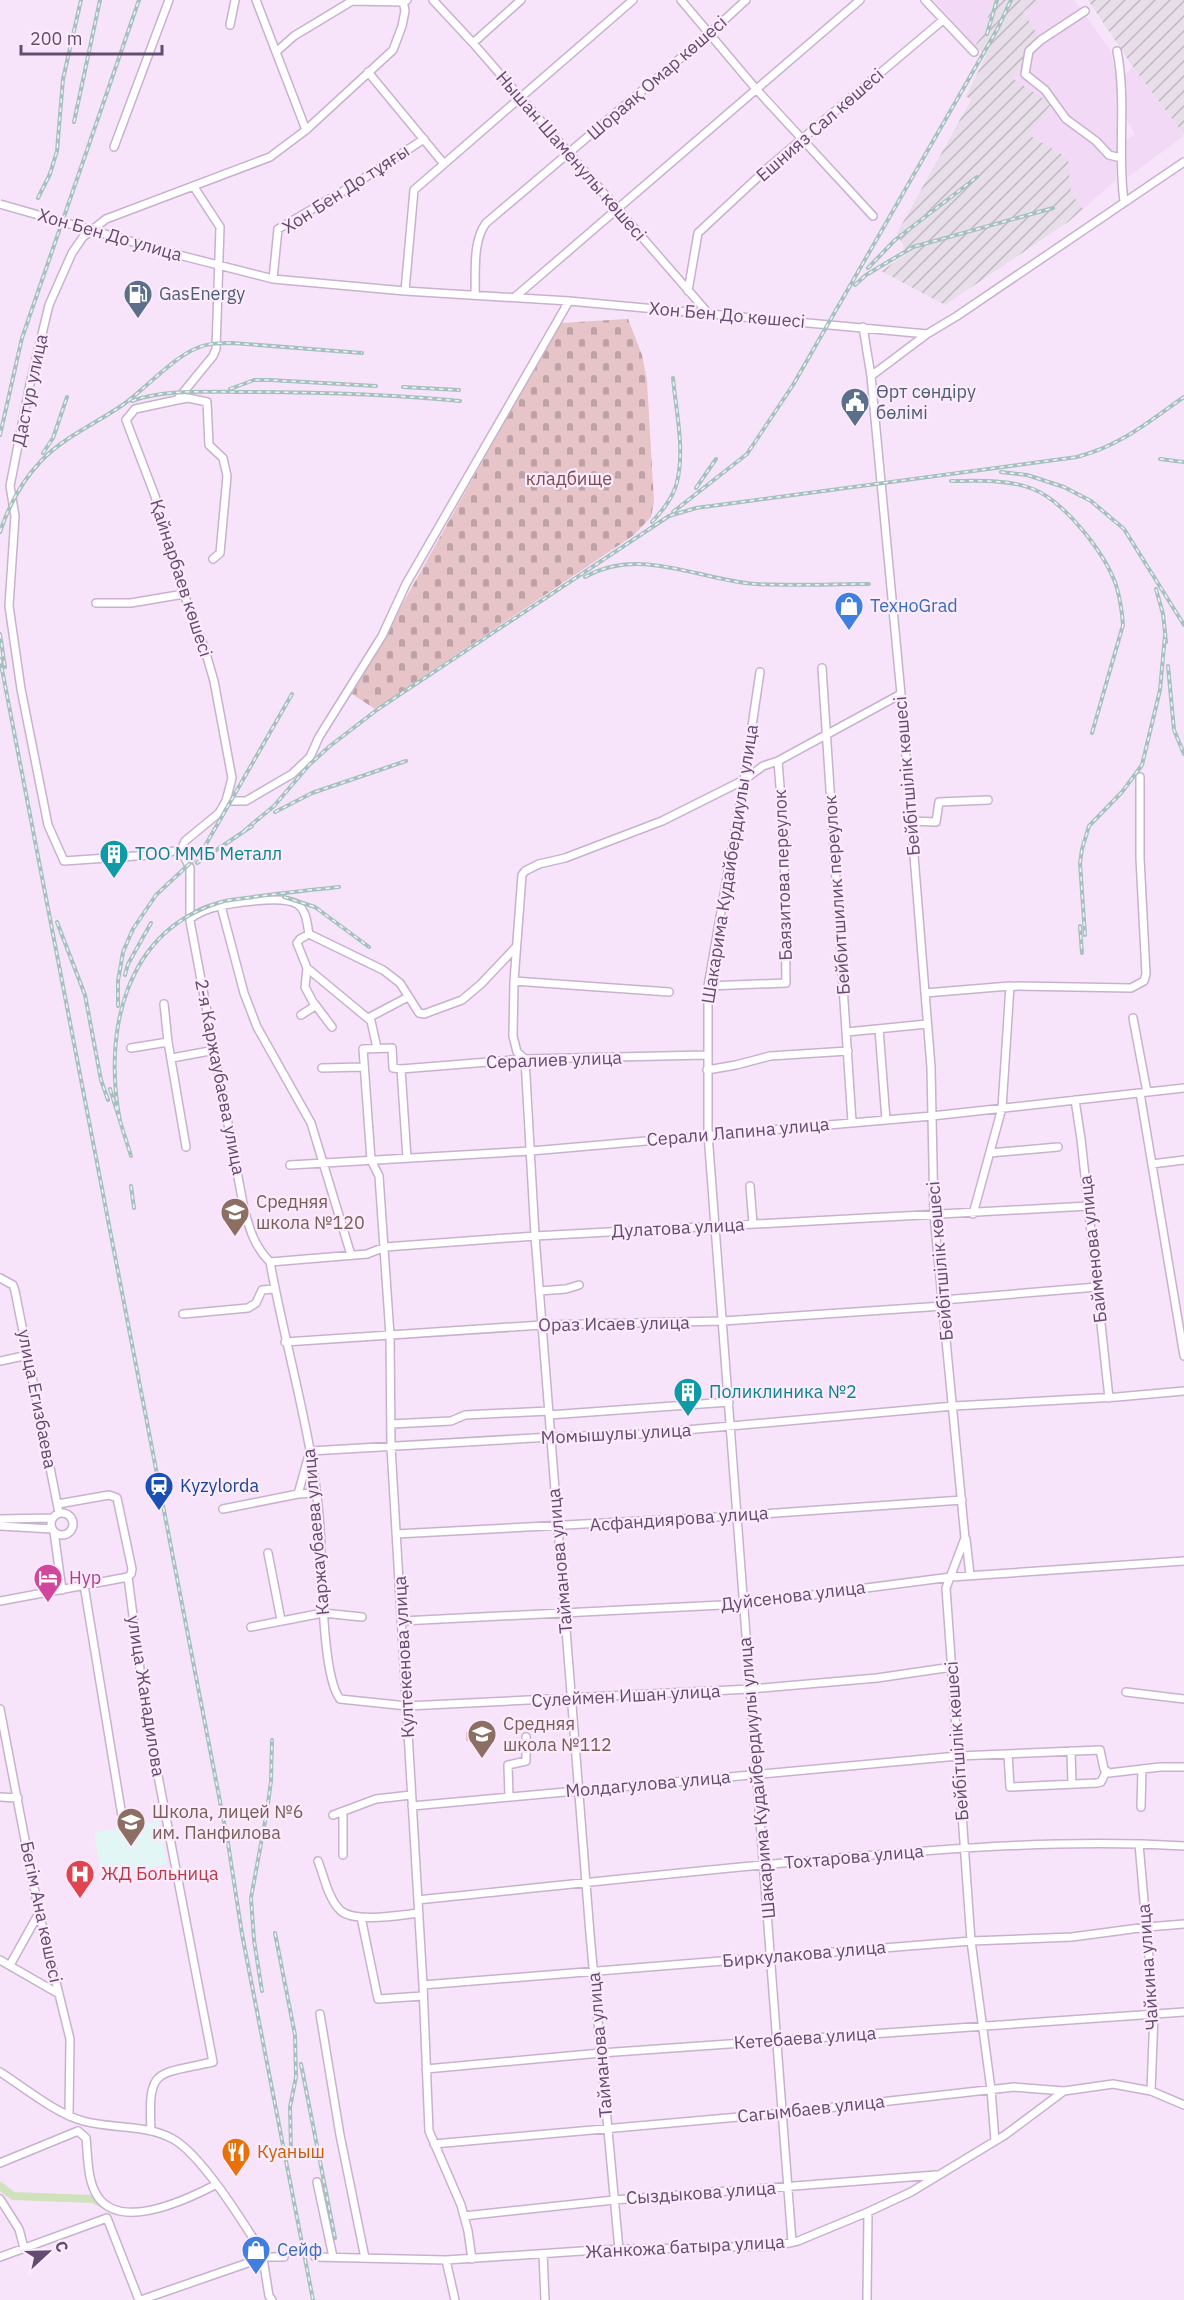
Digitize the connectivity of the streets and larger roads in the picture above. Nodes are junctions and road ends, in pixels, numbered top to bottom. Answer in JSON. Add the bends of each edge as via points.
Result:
{"nodes":[{"id":1,"x":168,"y":0,"type":"edge"},
{"id":2,"x":235,"y":0,"type":"edge"},
{"id":3,"x":256,"y":0,"type":"edge"},
{"id":4,"x":433,"y":0,"type":"edge"},
{"id":5,"x":522,"y":0,"type":"edge"},
{"id":6,"x":633,"y":0,"type":"edge"},
{"id":7,"x":681,"y":0,"type":"edge"},
{"id":8,"x":746,"y":0,"type":"edge"},
{"id":9,"x":860,"y":0,"type":"edge"},
{"id":10,"x":926,"y":0,"type":"edge"},
{"id":11,"x":405,"y":1,"type":"edge"},
{"id":12,"x":1085,"y":11,"type":"dead end"},
{"id":13,"x":943,"y":20,"type":"junction"},
{"id":14,"x":230,"y":25,"type":"dead end"},
{"id":15,"x":709,"y":34,"type":"junction"},
{"id":16,"x":473,"y":42,"type":"junction"},
{"id":17,"x":1117,"y":51,"type":"dead end"},
{"id":18,"x":276,"y":52,"type":"junction"},
{"id":19,"x":974,"y":52,"type":"dead end"},
{"id":20,"x":368,"y":72,"type":"junction"},
{"id":21,"x":756,"y":90,"type":"junction"},
{"id":22,"x":520,"y":98,"type":"junction"},
{"id":23,"x":306,"y":130,"type":"junction"},
{"id":24,"x":423,"y":139,"type":"junction"},
{"id":25,"x":802,"y":139,"type":"junction"},
{"id":26,"x":114,"y":147,"type":"dead end"},
{"id":27,"x":568,"y":153,"type":"junction"},
{"id":28,"x":1121,"y":158,"type":"junction"},
{"id":29,"x":1184,"y":162,"type":"edge"},
{"id":30,"x":444,"y":164,"type":"junction"},
{"id":31,"x":194,"y":187,"type":"junction"},
{"id":32,"x":1124,"y":201,"type":"junction"},
{"id":33,"x":0,"y":204,"type":"edge"},
{"id":34,"x":617,"y":210,"type":"junction"},
{"id":35,"x":873,"y":216,"type":"dead end"},
{"id":36,"x":219,"y":267,"type":"junction"},
{"id":37,"x":273,"y":279,"type":"junction"},
{"id":38,"x":405,"y":291,"type":"junction"},
{"id":39,"x":688,"y":291,"type":"junction"},
{"id":40,"x":475,"y":295,"type":"junction"},
{"id":41,"x":515,"y":297,"type":"junction"},
{"id":42,"x":569,"y":301,"type":"junction"},
{"id":43,"x":708,"y":313,"type":"junction"},
{"id":44,"x":863,"y":327,"type":"junction"},
{"id":45,"x":927,"y":334,"type":"junction"},
{"id":46,"x":870,"y":376,"type":"junction"},
{"id":47,"x":177,"y":400,"type":"junction"},
{"id":48,"x":213,"y":559,"type":"dead end"},
{"id":49,"x":184,"y":594,"type":"junction"},
{"id":50,"x":96,"y":603,"type":"dead end"},
{"id":51,"x":822,"y":668,"type":"dead end"},
{"id":52,"x":760,"y":672,"type":"dead end"},
{"id":53,"x":901,"y":694,"type":"junction"},
{"id":54,"x":827,"y":735,"type":"junction"},
{"id":55,"x":778,"y":761,"type":"junction"},
{"id":56,"x":1140,"y":777,"type":"dead end"},
{"id":57,"x":744,"y":780,"type":"junction"},
{"id":58,"x":988,"y":800,"type":"dead end"},
{"id":59,"x":226,"y":801,"type":"junction"},
{"id":60,"x":911,"y":820,"type":"junction"},
{"id":61,"x":181,"y":850,"type":"junction"},
{"id":62,"x":221,"y":906,"type":"junction"},
{"id":63,"x":190,"y":919,"type":"junction"},
{"id":64,"x":309,"y":934,"type":"junction"},
{"id":65,"x":516,"y":947,"type":"junction"},
{"id":66,"x":307,"y":968,"type":"junction"},
{"id":67,"x":514,"y":981,"type":"junction"},
{"id":68,"x":708,"y":986,"type":"junction"},
{"id":69,"x":1010,"y":986,"type":"junction"},
{"id":70,"x":669,"y":992,"type":"dead end"},
{"id":71,"x":925,"y":993,"type":"junction"},
{"id":72,"x":408,"y":997,"type":"junction"},
{"id":73,"x":314,"y":1003,"type":"junction"},
{"id":74,"x":164,"y":1004,"type":"dead end"},
{"id":75,"x":301,"y":1015,"type":"dead end"},
{"id":76,"x":368,"y":1018,"type":"junction"},
{"id":77,"x":1133,"y":1018,"type":"dead end"},
{"id":78,"x":927,"y":1024,"type":"junction"},
{"id":79,"x":332,"y":1027,"type":"dead end"},
{"id":80,"x":879,"y":1029,"type":"junction"},
{"id":81,"x":847,"y":1032,"type":"junction"},
{"id":82,"x":168,"y":1042,"type":"junction"},
{"id":83,"x":131,"y":1048,"type":"dead end"},
{"id":84,"x":377,"y":1048,"type":"junction"},
{"id":85,"x":215,"y":1050,"type":"junction"},
{"id":86,"x":848,"y":1051,"type":"junction"},
{"id":87,"x":706,"y":1055,"type":"junction"},
{"id":88,"x":172,"y":1058,"type":"junction"},
{"id":89,"x":525,"y":1059,"type":"junction"},
{"id":90,"x":363,"y":1066,"type":"junction"},
{"id":91,"x":322,"y":1068,"type":"dead end"},
{"id":92,"x":401,"y":1069,"type":"junction"},
{"id":93,"x":707,"y":1070,"type":"junction"},
{"id":94,"x":1184,"y":1088,"type":"edge"},
{"id":95,"x":1143,"y":1093,"type":"junction"},
{"id":96,"x":1075,"y":1100,"type":"junction"},
{"id":97,"x":1002,"y":1108,"type":"junction"},
{"id":98,"x":932,"y":1116,"type":"junction"},
{"id":99,"x":886,"y":1120,"type":"junction"},
{"id":100,"x":852,"y":1122,"type":"junction"},
{"id":101,"x":708,"y":1134,"type":"junction"},
{"id":102,"x":186,"y":1147,"type":"dead end"},
{"id":103,"x":1058,"y":1147,"type":"dead end"},
{"id":104,"x":531,"y":1151,"type":"junction"},
{"id":105,"x":990,"y":1153,"type":"junction"},
{"id":106,"x":407,"y":1158,"type":"junction"},
{"id":107,"x":371,"y":1160,"type":"junction"},
{"id":108,"x":1184,"y":1160,"type":"edge"},
{"id":109,"x":325,"y":1164,"type":"junction"},
{"id":110,"x":1152,"y":1164,"type":"junction"},
{"id":111,"x":290,"y":1165,"type":"dead end"},
{"id":112,"x":750,"y":1186,"type":"dead end"},
{"id":113,"x":1089,"y":1206,"type":"junction"},
{"id":114,"x":973,"y":1214,"type":"junction"},
{"id":115,"x":934,"y":1215,"type":"junction"},
{"id":116,"x":753,"y":1224,"type":"junction"},
{"id":117,"x":716,"y":1226,"type":"junction"},
{"id":118,"x":535,"y":1236,"type":"junction"},
{"id":119,"x":385,"y":1247,"type":"junction"},
{"id":120,"x":351,"y":1255,"type":"junction"},
{"id":121,"x":270,"y":1262,"type":"junction"},
{"id":122,"x":0,"y":1278,"type":"edge"},
{"id":123,"x":579,"y":1285,"type":"dead end"},
{"id":124,"x":1097,"y":1287,"type":"junction"},
{"id":125,"x":274,"y":1289,"type":"junction"},
{"id":126,"x":539,"y":1292,"type":"junction"},
{"id":127,"x":943,"y":1303,"type":"junction"},
{"id":128,"x":183,"y":1314,"type":"dead end"},
{"id":129,"x":723,"y":1322,"type":"junction"},
{"id":130,"x":542,"y":1325,"type":"junction"},
{"id":131,"x":390,"y":1335,"type":"junction"},
{"id":132,"x":285,"y":1342,"type":"junction"},
{"id":133,"x":28,"y":1355,"type":"junction"},
{"id":134,"x":1184,"y":1356,"type":"edge"},
{"id":135,"x":0,"y":1361,"type":"edge"},
{"id":136,"x":1184,"y":1391,"type":"edge"},
{"id":137,"x":1109,"y":1398,"type":"junction"},
{"id":138,"x":729,"y":1402,"type":"junction"},
{"id":139,"x":954,"y":1407,"type":"junction"},
{"id":140,"x":549,"y":1413,"type":"junction"},
{"id":141,"x":391,"y":1424,"type":"junction"},
{"id":142,"x":730,"y":1428,"type":"junction"},
{"id":143,"x":550,"y":1437,"type":"junction"},
{"id":144,"x":391,"y":1447,"type":"junction"},
{"id":145,"x":310,"y":1451,"type":"junction"},
{"id":146,"x":316,"y":1493,"type":"junction"},
{"id":147,"x":298,"y":1494,"type":"junction"},
{"id":148,"x":962,"y":1500,"type":"junction"},
{"id":149,"x":58,"y":1504,"type":"junction"},
{"id":150,"x":224,"y":1509,"type":"dead end"},
{"id":151,"x":59,"y":1513,"type":"junction"},
{"id":152,"x":735,"y":1516,"type":"junction"},
{"id":153,"x":52,"y":1518,"type":"junction"},
{"id":154,"x":0,"y":1519,"type":"edge"},
{"id":155,"x":0,"y":1526,"type":"edge"},
{"id":156,"x":558,"y":1526,"type":"junction"},
{"id":157,"x":53,"y":1530,"type":"junction"},
{"id":158,"x":396,"y":1534,"type":"junction"},
{"id":159,"x":965,"y":1538,"type":"junction"},
{"id":160,"x":268,"y":1553,"type":"dead end"},
{"id":161,"x":1184,"y":1562,"type":"edge"},
{"id":162,"x":970,"y":1575,"type":"junction"},
{"id":163,"x":951,"y":1576,"type":"junction"},
{"id":164,"x":128,"y":1577,"type":"junction"},
{"id":165,"x":84,"y":1585,"type":"junction"},
{"id":166,"x":62,"y":1590,"type":"junction"},
{"id":167,"x":0,"y":1601,"type":"edge"},
{"id":168,"x":742,"y":1604,"type":"junction"},
{"id":169,"x":323,"y":1613,"type":"junction"},
{"id":170,"x":565,"y":1613,"type":"junction"},
{"id":171,"x":362,"y":1617,"type":"dead end"},
{"id":172,"x":281,"y":1620,"type":"junction"},
{"id":173,"x":402,"y":1621,"type":"junction"},
{"id":174,"x":251,"y":1628,"type":"dead end"},
{"id":175,"x":952,"y":1667,"type":"junction"},
{"id":176,"x":749,"y":1689,"type":"junction"},
{"id":177,"x":1126,"y":1692,"type":"dead end"},
{"id":178,"x":571,"y":1698,"type":"junction"},
{"id":179,"x":1184,"y":1699,"type":"edge"},
{"id":180,"x":407,"y":1706,"type":"junction"},
{"id":181,"x":0,"y":1709,"type":"edge"},
{"id":182,"x":526,"y":1737,"type":"dead end"},
{"id":183,"x":1071,"y":1751,"type":"junction"},
{"id":184,"x":1008,"y":1754,"type":"junction"},
{"id":185,"x":958,"y":1756,"type":"junction"},
{"id":186,"x":1184,"y":1767,"type":"edge"},
{"id":187,"x":1142,"y":1769,"type":"junction"},
{"id":188,"x":1106,"y":1772,"type":"junction"},
{"id":189,"x":756,"y":1774,"type":"junction"},
{"id":190,"x":1072,"y":1784,"type":"junction"},
{"id":191,"x":579,"y":1791,"type":"junction"},
{"id":192,"x":411,"y":1795,"type":"junction"},
{"id":193,"x":0,"y":1797,"type":"edge"},
{"id":194,"x":509,"y":1797,"type":"junction"},
{"id":195,"x":18,"y":1798,"type":"junction"},
{"id":196,"x":412,"y":1806,"type":"junction"},
{"id":197,"x":1141,"y":1807,"type":"dead end"},
{"id":198,"x":343,"y":1812,"type":"junction"},
{"id":199,"x":333,"y":1815,"type":"dead end"},
{"id":200,"x":123,"y":1822,"type":"dead end"},
{"id":201,"x":1139,"y":1844,"type":"junction"},
{"id":202,"x":1184,"y":1846,"type":"edge"},
{"id":203,"x":964,"y":1847,"type":"junction"},
{"id":204,"x":343,"y":1855,"type":"dead end"},
{"id":205,"x":318,"y":1861,"type":"dead end"},
{"id":206,"x":764,"y":1865,"type":"junction"},
{"id":207,"x":586,"y":1883,"type":"junction"},
{"id":208,"x":418,"y":1900,"type":"junction"},
{"id":209,"x":39,"y":1913,"type":"junction"},
{"id":210,"x":419,"y":1913,"type":"junction"},
{"id":211,"x":361,"y":1917,"type":"junction"},
{"id":212,"x":1184,"y":1924,"type":"edge"},
{"id":213,"x":1147,"y":1927,"type":"junction"},
{"id":214,"x":971,"y":1941,"type":"junction"},
{"id":215,"x":771,"y":1957,"type":"junction"},
{"id":216,"x":0,"y":1960,"type":"edge"},
{"id":217,"x":10,"y":1965,"type":"junction"},
{"id":218,"x":594,"y":1971,"type":"junction"},
{"id":219,"x":423,"y":1985,"type":"junction"},
{"id":220,"x":59,"y":1994,"type":"junction"},
{"id":221,"x":423,"y":1996,"type":"junction"},
{"id":222,"x":1184,"y":2012,"type":"edge"},
{"id":223,"x":320,"y":2014,"type":"dead end"},
{"id":224,"x":1154,"y":2014,"type":"junction"},
{"id":225,"x":982,"y":2025,"type":"junction"},
{"id":226,"x":777,"y":2040,"type":"junction"},
{"id":227,"x":601,"y":2052,"type":"junction"},
{"id":228,"x":426,"y":2069,"type":"junction"},
{"id":229,"x":0,"y":2072,"type":"edge"},
{"id":230,"x":991,"y":2089,"type":"junction"},
{"id":231,"x":1064,"y":2091,"type":"junction"},
{"id":232,"x":1151,"y":2091,"type":"junction"},
{"id":233,"x":1184,"y":2105,"type":"edge"},
{"id":234,"x":783,"y":2113,"type":"junction"},
{"id":235,"x":69,"y":2116,"type":"junction"},
{"id":236,"x":78,"y":2119,"type":"junction"},
{"id":237,"x":608,"y":2128,"type":"junction"},
{"id":238,"x":78,"y":2131,"type":"junction"},
{"id":239,"x":151,"y":2131,"type":"junction"},
{"id":240,"x":995,"y":2141,"type":"junction"},
{"id":241,"x":434,"y":2145,"type":"junction"},
{"id":242,"x":0,"y":2163,"type":"edge"},
{"id":243,"x":939,"y":2175,"type":"junction"},
{"id":244,"x":317,"y":2182,"type":"dead end"},
{"id":245,"x":215,"y":2185,"type":"junction"},
{"id":246,"x":788,"y":2187,"type":"junction"},
{"id":247,"x":0,"y":2199,"type":"edge"},
{"id":248,"x":615,"y":2200,"type":"junction"},
{"id":249,"x":868,"y":2212,"type":"junction"},
{"id":250,"x":464,"y":2216,"type":"junction"},
{"id":251,"x":792,"y":2242,"type":"junction"},
{"id":252,"x":24,"y":2248,"type":"junction"},
{"id":253,"x":619,"y":2250,"type":"junction"},
{"id":254,"x":543,"y":2254,"type":"junction"},
{"id":255,"x":0,"y":2256,"type":"edge"},
{"id":256,"x":315,"y":2257,"type":"dead end"},
{"id":257,"x":333,"y":2257,"type":"junction"},
{"id":258,"x":264,"y":2258,"type":"junction"},
{"id":259,"x":284,"y":2258,"type":"dead end"},
{"id":260,"x":365,"y":2258,"type":"junction"},
{"id":261,"x":472,"y":2259,"type":"junction"},
{"id":262,"x":446,"y":2260,"type":"junction"},
{"id":263,"x":140,"y":2300,"type":"edge"},
{"id":264,"x":272,"y":2300,"type":"edge"},
{"id":265,"x":455,"y":2300,"type":"edge"},
{"id":266,"x":545,"y":2300,"type":"edge"},
{"id":267,"x":867,"y":2300,"type":"edge"}],
"edges":[{"from":1,"to":26,"type":"street"},
{"from":2,"to":14,"type":"street"},
{"from":3,"to":18,"type":"street"},
{"from":4,"to":16,"type":"street","name":"Нышан Шаменулы көшесі"},
{"from":5,"to":16,"type":"street"},
{"from":6,"to":22,"type":"street"},
{"from":7,"to":15,"type":"street"},
{"from":8,"to":15,"type":"street","name":"Шораяқ Омар көшесі"},
{"from":9,"to":21,"type":"street"},
{"from":10,"to":13,"type":"street"},
{"from":11,"to":18,"type":"street","via":[[352,0],[294,36]]},
{"from":11,"to":20,"type":"street","name":"Дастур улица","via":[[396,44]]},
{"from":12,"to":28,"type":"street","via":[[1029,51],[1025,74],[1046,90],[1066,118],[1109,155]]},
{"from":13,"to":19,"type":"street"},
{"from":13,"to":25,"type":"street","name":"Ешнияз Сал көшесі"},
{"from":15,"to":21,"type":"street"},
{"from":15,"to":27,"type":"street","name":"Шораяқ Омар көшесі"},
{"from":16,"to":22,"type":"street","name":"Нышан Шаменулы көшесі"},
{"from":17,"to":28,"type":"street"},
{"from":18,"to":23,"type":"street"},
{"from":20,"to":23,"type":"street","name":"Дастур улица"},
{"from":20,"to":24,"type":"street"},
{"from":21,"to":25,"type":"street"},
{"from":21,"to":34,"type":"street"},
{"from":22,"to":27,"type":"street","name":"Нышан Шаменулы көшесі"},
{"from":22,"to":30,"type":"street"},
{"from":23,"to":31,"type":"street","name":"Дастур улица","via":[[270,157]]},
{"from":24,"to":30,"type":"street"},
{"from":24,"to":37,"type":"street","name":"Хон Бен До тұяғы","via":[[278,229]]},
{"from":25,"to":35,"type":"street"},
{"from":25,"to":39,"type":"street","name":"Ешнияз Сал көшесі","via":[[698,233]]},
{"from":27,"to":34,"type":"street","name":"Нышан Шаменулы көшесі"},
{"from":27,"to":40,"type":"street","name":"Шораяқ Омар көшесі","via":[[480,231]]},
{"from":28,"to":32,"type":"street"},
{"from":29,"to":32,"type":"street"},
{"from":30,"to":38,"type":"street","via":[[414,190]]},
{"from":31,"to":36,"type":"street","via":[[220,227]]},
{"from":31,"to":61,"type":"street","name":"Дастур улица","via":[[106,219],[83,237],[72,253],[49,305],[10,486],[15,516],[9,606],[48,825],[63,861]]},
{"from":32,"to":45,"type":"street"},
{"from":33,"to":36,"type":"street","name":"Хон Бен До улица","bridge":true},
{"from":34,"to":39,"type":"street","name":"Нышан Шаменулы көшесі"},
{"from":34,"to":41,"type":"street"},
{"from":36,"to":37,"type":"street","name":"Хон Бен До көшесі"},
{"from":36,"to":47,"type":"street","via":[[216,349]]},
{"from":37,"to":38,"type":"street","name":"Хон Бен До көшесі"},
{"from":38,"to":40,"type":"street","name":"Хон Бен До көшесі"},
{"from":39,"to":43,"type":"street","name":"Нышан Шаменулы көшесі"},
{"from":40,"to":41,"type":"street","name":"Хон Бен До көшесі"},
{"from":41,"to":42,"type":"street","name":"Хон Бен До көшесі"},
{"from":42,"to":43,"type":"street","name":"Хон Бен До көшесі"},
{"from":42,"to":59,"type":"street","via":[[310,757],[292,774],[246,801]]},
{"from":43,"to":44,"type":"street","name":"Хон Бен До көшесі"},
{"from":44,"to":45,"type":"street","name":"Хон Бен До көшесі"},
{"from":44,"to":46,"type":"street","name":"Бейбітшілік көшесі"},
{"from":45,"to":46,"type":"street"},
{"from":46,"to":53,"type":"street","name":"Бейбітшілік көшесі"},
{"from":47,"to":48,"type":"street","via":[[207,402],[209,445],[222,458],[227,476],[220,553]]},
{"from":47,"to":49,"type":"street","name":"Қайнарбаев көшесі","via":[[135,410],[126,420],[155,496]]},
{"from":49,"to":50,"type":"street","via":[[131,603]]},
{"from":49,"to":59,"type":"street","name":"Қайнарбаев көшесі","via":[[214,681],[232,778]]},
{"from":51,"to":54,"type":"street","name":"Бейбитшилик переулок"},
{"from":52,"to":57,"type":"street","name":"Шакарима Кудайбердиулы улица"},
{"from":53,"to":54,"type":"street"},
{"from":53,"to":60,"type":"street","name":"Бейбітшілік көшесі"},
{"from":54,"to":55,"type":"street"},
{"from":54,"to":81,"type":"street","name":"Бейбитшилик переулок"},
{"from":55,"to":57,"type":"street"},
{"from":55,"to":68,"type":"street","name":"Баязитова переулок","via":[[784,838],[786,983]]},
{"from":56,"to":69,"type":"street","via":[[1144,981],[1131,988]]},
{"from":57,"to":65,"type":"street","name":"Тайманова улица","via":[[662,820],[525,871]]},
{"from":57,"to":68,"type":"street","name":"Шакарима Кудайбердиулы улица"},
{"from":58,"to":60,"type":"street","via":[[939,802],[936,822]]},
{"from":59,"to":61,"type":"street","via":[[219,813],[185,841]]},
{"from":60,"to":71,"type":"street","name":"Бейбітшілік көшесі"},
{"from":61,"to":63,"type":"street","via":[[190,868]]},
{"from":62,"to":63,"type":"street"},
{"from":62,"to":64,"type":"street","via":[[288,901],[302,909]]},
{"from":62,"to":109,"type":"street","via":[[256,1027],[311,1123]]},
{"from":63,"to":85,"type":"street","name":"2-я Каржаубаева улица"},
{"from":64,"to":66,"type":"street","via":[[297,943]]},
{"from":64,"to":72,"type":"street","via":[[383,970],[400,983]]},
{"from":65,"to":67,"type":"street","name":"Тайманова улица"},
{"from":65,"to":72,"type":"street","via":[[462,1000],[424,1014]]},
{"from":66,"to":73,"type":"street","via":[[305,987]]},
{"from":66,"to":76,"type":"street"},
{"from":67,"to":70,"type":"street"},
{"from":67,"to":89,"type":"street","name":"Тайманова улица","via":[[513,1036]]},
{"from":68,"to":87,"type":"street","name":"Шакарима Кудайбердиулы улица"},
{"from":69,"to":71,"type":"street"},
{"from":69,"to":97,"type":"street"},
{"from":71,"to":78,"type":"street","name":"Бейбітшілік көшесі"},
{"from":72,"to":76,"type":"street"},
{"from":73,"to":75,"type":"street"},
{"from":73,"to":79,"type":"street"},
{"from":74,"to":82,"type":"street"},
{"from":76,"to":84,"type":"street","via":[[374,1025]]},
{"from":77,"to":95,"type":"street"},
{"from":78,"to":80,"type":"street"},
{"from":78,"to":98,"type":"street","name":"Бейбітшілік көшесі"},
{"from":80,"to":81,"type":"street"},
{"from":80,"to":99,"type":"street"},
{"from":81,"to":86,"type":"street","name":"Бейбитшилик переулок"},
{"from":82,"to":83,"type":"street"},
{"from":82,"to":88,"type":"street"},
{"from":84,"to":90,"type":"street","name":"Култекенова улица","via":[[363,1049]]},
{"from":84,"to":92,"type":"street","via":[[392,1048],[393,1068]]},
{"from":85,"to":88,"type":"street"},
{"from":85,"to":121,"type":"street","name":"2-я Каржаубаева улица","via":[[244,1209],[254,1242]]},
{"from":86,"to":93,"type":"street","via":[[770,1056]]},
{"from":86,"to":100,"type":"street","name":"Бейбитшилик переулок"},
{"from":87,"to":89,"type":"street","name":"Сералиев улица"},
{"from":87,"to":93,"type":"street","name":"Шакарима Кудайбердиулы улица"},
{"from":88,"to":102,"type":"street"},
{"from":89,"to":92,"type":"street","name":"Сералиев улица"},
{"from":89,"to":104,"type":"street","name":"Тайманова улица"},
{"from":90,"to":91,"type":"street"},
{"from":90,"to":107,"type":"street","name":"Култекенова улица"},
{"from":92,"to":106,"type":"street"},
{"from":93,"to":101,"type":"street","name":"Шакарима Кудайбердиулы улица"},
{"from":94,"to":95,"type":"street","name":"Серали Лапина улица"},
{"from":95,"to":96,"type":"street","name":"Серали Лапина улица"},
{"from":95,"to":110,"type":"street"},
{"from":96,"to":97,"type":"street","name":"Серали Лапина улица"},
{"from":96,"to":113,"type":"street","name":"Байменова улица"},
{"from":97,"to":98,"type":"street","name":"Серали Лапина улица"},
{"from":97,"to":105,"type":"street"},
{"from":98,"to":99,"type":"street","name":"Серали Лапина улица"},
{"from":98,"to":115,"type":"street","name":"Бейбітшілік көшесі"},
{"from":99,"to":100,"type":"street","name":"Серали Лапина улица"},
{"from":100,"to":101,"type":"street","name":"Серали Лапина улица"},
{"from":101,"to":104,"type":"street","name":"Серали Лапина улица"},
{"from":101,"to":117,"type":"street","name":"Шакарима Кудайбердиулы улица"},
{"from":103,"to":105,"type":"street"},
{"from":104,"to":106,"type":"street","name":"Серали Лапина улица"},
{"from":104,"to":118,"type":"street","name":"Тайманова улица"},
{"from":105,"to":114,"type":"street"},
{"from":106,"to":107,"type":"street","name":"Серали Лапина улица"},
{"from":107,"to":109,"type":"street","name":"Серали Лапина улица"},
{"from":107,"to":119,"type":"street","name":"Култекенова улица","via":[[379,1176]]},
{"from":108,"to":110,"type":"street"},
{"from":109,"to":111,"type":"street","name":"Серали Лапина улица"},
{"from":109,"to":120,"type":"street"},
{"from":110,"to":134,"type":"street"},
{"from":112,"to":116,"type":"street"},
{"from":113,"to":114,"type":"street","name":"Дулатова улица"},
{"from":113,"to":124,"type":"street","name":"Байменова улица"},
{"from":114,"to":115,"type":"street","name":"Дулатова улица"},
{"from":115,"to":116,"type":"street","name":"Дулатова улица"},
{"from":115,"to":127,"type":"street","name":"Бейбітшілік көшесі"},
{"from":116,"to":117,"type":"street","name":"Дулатова улица"},
{"from":117,"to":118,"type":"street","name":"Дулатова улица"},
{"from":117,"to":129,"type":"street","name":"Шакарима Кудайбердиулы улица"},
{"from":118,"to":119,"type":"street","name":"Дулатова улица"},
{"from":118,"to":126,"type":"street","name":"Тайманова улица"},
{"from":119,"to":120,"type":"street","name":"Дулатова улица"},
{"from":119,"to":131,"type":"street","name":"Култекенова улица"},
{"from":120,"to":121,"type":"street","name":"Дулатова улица"},
{"from":121,"to":125,"type":"street","name":"Каржаубаева улица"},
{"from":122,"to":133,"type":"street","name":"улица Егизбаева","via":[[13,1285]]},
{"from":123,"to":126,"type":"street"},
{"from":124,"to":127,"type":"street","name":"Ораз Исаев улица"},
{"from":124,"to":137,"type":"street","name":"Байменова улица"},
{"from":125,"to":128,"type":"street","via":[[262,1290],[256,1303],[248,1308]]},
{"from":125,"to":132,"type":"street","name":"Каржаубаева улица"},
{"from":126,"to":130,"type":"street","name":"Тайманова улица"},
{"from":127,"to":129,"type":"street","name":"Ораз Исаев улица"},
{"from":127,"to":139,"type":"street","name":"Бейбітшілік көшесі"},
{"from":129,"to":130,"type":"street","name":"Ораз Исаев улица"},
{"from":129,"to":138,"type":"street","name":"Шакарима Кудайбердиулы улица"},
{"from":130,"to":131,"type":"street","name":"Ораз Исаев улица"},
{"from":130,"to":140,"type":"street","name":"Тайманова улица"},
{"from":131,"to":132,"type":"street","name":"Ораз Исаев улица"},
{"from":131,"to":141,"type":"street","name":"Култекенова улица"},
{"from":132,"to":145,"type":"street","name":"Каржаубаева улица"},
{"from":133,"to":135,"type":"street"},
{"from":133,"to":149,"type":"street","name":"улица Егизбаева"},
{"from":136,"to":137,"type":"street","name":"Момышулы улица"},
{"from":137,"to":139,"type":"street","name":"Момышулы улица"},
{"from":138,"to":140,"type":"street"},
{"from":138,"to":142,"type":"street","name":"Шакарима Кудайбердиулы улица"},
{"from":139,"to":142,"type":"street","name":"Момышулы улица"},
{"from":139,"to":148,"type":"street","name":"Бейбітшілік көшесі"},
{"from":140,"to":141,"type":"street","via":[[465,1415],[451,1421]]},
{"from":140,"to":143,"type":"street","name":"Тайманова улица"},
{"from":141,"to":144,"type":"street","name":"Култекенова улица"},
{"from":142,"to":143,"type":"street","name":"Момышулы улица"},
{"from":142,"to":152,"type":"street","name":"Шакарима Кудайбердиулы улица"},
{"from":143,"to":144,"type":"street","name":"Момышулы улица"},
{"from":143,"to":156,"type":"street","name":"Тайманова улица"},
{"from":144,"to":145,"type":"street","name":"Момышулы улица"},
{"from":144,"to":158,"type":"street","name":"Култекенова улица"},
{"from":145,"to":146,"type":"street","name":"Каржаубаева улица"},
{"from":145,"to":147,"type":"street"},
{"from":146,"to":147,"type":"street"},
{"from":146,"to":169,"type":"street","name":"Каржаубаева улица"},
{"from":147,"to":150,"type":"street"},
{"from":148,"to":152,"type":"street","name":"Асфандиярова улица"},
{"from":148,"to":159,"type":"street","name":"Бейбітшілік көшесі"},
{"from":149,"to":151,"type":"street","name":"улица Егизбаева"},
{"from":149,"to":164,"type":"street","name":"улица Жанадилова","via":[[109,1495],[117,1498],[132,1569]]},
{"from":151,"to":153,"type":"street"},
{"from":151,"to":157,"type":"street","via":[[70,1517],[73,1525],[65,1534]]},
{"from":152,"to":156,"type":"street","name":"Асфандиярова улица"},
{"from":152,"to":168,"type":"street","name":"Шакарима Кудайбердиулы улица"},
{"from":153,"to":154,"type":"street"},
{"from":153,"to":157,"type":"street"},
{"from":155,"to":157,"type":"street"},
{"from":156,"to":158,"type":"street","name":"Асфандиярова улица"},
{"from":156,"to":170,"type":"street","name":"Тайманова улица"},
{"from":157,"to":166,"type":"street"},
{"from":158,"to":173,"type":"street","name":"Култекенова улица"},
{"from":159,"to":162,"type":"street"},
{"from":159,"to":163,"type":"street","name":"Бейбітшілік көшесі"},
{"from":160,"to":172,"type":"street"},
{"from":161,"to":162,"type":"street","name":"Дуйсенова улица"},
{"from":162,"to":163,"type":"street","name":"Дуйсенова улица"},
{"from":163,"to":168,"type":"street","name":"Дуйсенова улица"},
{"from":163,"to":175,"type":"street","name":"Бейбітшілік көшесі","via":[[946,1588]]},
{"from":164,"to":165,"type":"street"},
{"from":164,"to":239,"type":"street","name":"улица Жанадилова","via":[[145,1708],[213,2062],[168,2071],[155,2081],[150,2093]]},
{"from":165,"to":166,"type":"street"},
{"from":165,"to":200,"type":"street"},
{"from":166,"to":167,"type":"street"},
{"from":168,"to":170,"type":"street","name":"Дуйсенова улица"},
{"from":168,"to":176,"type":"street","name":"Шакарима Кудайбердиулы улица"},
{"from":169,"to":171,"type":"street"},
{"from":169,"to":172,"type":"street"},
{"from":169,"to":180,"type":"street","name":"Каржаубаева улица","via":[[330,1671],[340,1699]]},
{"from":170,"to":173,"type":"street","name":"Дуйсенова улица"},
{"from":170,"to":178,"type":"street","name":"Тайманова улица"},
{"from":172,"to":174,"type":"street"},
{"from":173,"to":180,"type":"street","name":"Култекенова улица"},
{"from":175,"to":176,"type":"street","name":"Сулеймен Ишан улица"},
{"from":175,"to":185,"type":"street","name":"Бейбітшілік көшесі"},
{"from":176,"to":178,"type":"street","name":"Сулеймен Ишан улица"},
{"from":176,"to":189,"type":"street","name":"Шакарима Кудайбердиулы улица"},
{"from":177,"to":179,"type":"street"},
{"from":178,"to":180,"type":"street","name":"Сулеймен Ишан улица"},
{"from":178,"to":191,"type":"street","name":"Тайманова улица"},
{"from":180,"to":192,"type":"street","name":"Култекенова улица"},
{"from":181,"to":195,"type":"street","name":"Бегім Ана көшесі"},
{"from":182,"to":194,"type":"street","via":[[526,1761],[508,1765]]},
{"from":183,"to":184,"type":"street","name":"Молдагулова улица"},
{"from":183,"to":188,"type":"street","name":"Молдагулова улица","via":[[1100,1750]]},
{"from":183,"to":190,"type":"street"},
{"from":184,"to":185,"type":"street","name":"Молдагулова улица"},
{"from":184,"to":190,"type":"street","via":[[1010,1787]]},
{"from":185,"to":189,"type":"street","name":"Молдагулова улица"},
{"from":185,"to":203,"type":"street","name":"Бейбітшілік көшесі"},
{"from":186,"to":187,"type":"street"},
{"from":187,"to":188,"type":"street"},
{"from":187,"to":197,"type":"street"},
{"from":188,"to":190,"type":"street","via":[[1101,1782]]},
{"from":189,"to":191,"type":"street","name":"Молдагулова улица"},
{"from":189,"to":206,"type":"street","name":"Шакарима Кудайбердиулы улица"},
{"from":191,"to":194,"type":"street","name":"Молдагулова улица"},
{"from":191,"to":207,"type":"street","name":"Тайманова улица"},
{"from":192,"to":196,"type":"street","name":"Култекенова улица"},
{"from":192,"to":198,"type":"street","via":[[376,1799]]},
{"from":193,"to":195,"type":"street"},
{"from":194,"to":196,"type":"street","name":"Молдагулова улица"},
{"from":195,"to":209,"type":"street","name":"Бегім Ана көшесі"},
{"from":196,"to":208,"type":"street","name":"Култекенова улица"},
{"from":198,"to":199,"type":"street"},
{"from":198,"to":204,"type":"street"},
{"from":201,"to":202,"type":"street","name":"Тохтарова улица"},
{"from":201,"to":203,"type":"street","name":"Тохтарова улица"},
{"from":201,"to":213,"type":"street","name":"Чайкина улица"},
{"from":203,"to":206,"type":"street","name":"Тохтарова улица"},
{"from":203,"to":214,"type":"street","name":"Бейбітшілік көшесі"},
{"from":205,"to":211,"type":"street","via":[[340,1910]]},
{"from":206,"to":207,"type":"street","name":"Тохтарова улица"},
{"from":206,"to":215,"type":"street","name":"Шакарима Кудайбердиулы улица"},
{"from":207,"to":208,"type":"street","name":"Тохтарова улица"},
{"from":207,"to":218,"type":"street","name":"Тайманова улица"},
{"from":208,"to":210,"type":"street","name":"Култекенова улица"},
{"from":209,"to":217,"type":"street"},
{"from":209,"to":220,"type":"street","name":"Бегім Ана көшесі"},
{"from":210,"to":211,"type":"street"},
{"from":210,"to":219,"type":"street","name":"Култекенова улица"},
{"from":211,"to":221,"type":"street","via":[[378,1999]]},
{"from":212,"to":213,"type":"street","name":"Биркулакова улица"},
{"from":213,"to":214,"type":"street","name":"Биркулакова улица","via":[[1072,1937]]},
{"from":213,"to":224,"type":"street","name":"Чайкина улица"},
{"from":214,"to":215,"type":"street","name":"Биркулакова улица"},
{"from":214,"to":225,"type":"street","name":"Бейбітшілік көшесі"},
{"from":215,"to":218,"type":"street","name":"Биркулакова улица"},
{"from":215,"to":226,"type":"street","name":"Шакарима Кудайбердиулы улица"},
{"from":216,"to":217,"type":"street"},
{"from":217,"to":220,"type":"street"},
{"from":218,"to":219,"type":"street","name":"Биркулакова улица"},
{"from":218,"to":227,"type":"street","name":"Тайманова улица"},
{"from":219,"to":221,"type":"street","name":"Култекенова улица"},
{"from":220,"to":235,"type":"street","name":"Бегім Ана көшесі","via":[[70,2039]]},
{"from":221,"to":228,"type":"street","name":"Култекенова улица"},
{"from":222,"to":224,"type":"street","name":"Кетебаева улица"},
{"from":223,"to":260,"type":"street"},
{"from":224,"to":225,"type":"street","name":"Кетебаева улица"},
{"from":224,"to":232,"type":"street","name":"Чайкина улица"},
{"from":225,"to":226,"type":"street","name":"Кетебаева улица"},
{"from":225,"to":230,"type":"street","name":"Бейбітшілік көшесі"},
{"from":226,"to":227,"type":"street","name":"Кетебаева улица"},
{"from":226,"to":234,"type":"street","name":"Шакарима Кудайбердиулы улица"},
{"from":227,"to":228,"type":"street","name":"Кетебаева улица"},
{"from":227,"to":237,"type":"street","name":"Тайманова улица"},
{"from":228,"to":241,"type":"street","name":"Култекенова улица","via":[[429,2131]]},
{"from":229,"to":235,"type":"street"},
{"from":230,"to":231,"type":"street","name":"Сагымбаев улица"},
{"from":230,"to":234,"type":"street","name":"Сагымбаев улица"},
{"from":230,"to":240,"type":"street","name":"Бейбітшілік көшесі"},
{"from":231,"to":232,"type":"street","name":"Сагымбаев улица","via":[[1113,2084]]},
{"from":231,"to":240,"type":"street","name":"Жанкожа батыра улица"},
{"from":232,"to":233,"type":"street","name":"Сагымбаев улица"},
{"from":234,"to":237,"type":"street","name":"Сагымбаев улица"},
{"from":234,"to":246,"type":"street","name":"Шакарима Кудайбердиулы улица"},
{"from":235,"to":236,"type":"street"},
{"from":236,"to":238,"type":"street"},
{"from":236,"to":239,"type":"street"},
{"from":237,"to":241,"type":"street","name":"Сагымбаев улица"},
{"from":237,"to":248,"type":"street","name":"Тайманова улица"},
{"from":238,"to":242,"type":"street"},
{"from":238,"to":245,"type":"street","via":[[86,2138],[89,2168],[99,2198],[111,2207],[128,2212],[157,2209]]},
{"from":239,"to":245,"type":"street","via":[[183,2146]]},
{"from":240,"to":243,"type":"street","name":"Жанкожа батыра улица"},
{"from":241,"to":250,"type":"street","name":"Култекенова улица"},
{"from":243,"to":246,"type":"street","name":"Сыздыкова улица"},
{"from":243,"to":249,"type":"street","name":"Жанкожа батыра улица"},
{"from":244,"to":257,"type":"street"},
{"from":245,"to":258,"type":"street"},
{"from":246,"to":248,"type":"street","name":"Сыздыкова улица"},
{"from":246,"to":251,"type":"street","name":"Шакарима Кудайбердиулы улица"},
{"from":247,"to":252,"type":"street","via":[[19,2229]]},
{"from":248,"to":250,"type":"street","name":"Сыздыкова улица"},
{"from":248,"to":253,"type":"street","name":"Тайманова улица"},
{"from":249,"to":251,"type":"street","name":"Жанкожа батыра улица"},
{"from":249,"to":267,"type":"street"},
{"from":250,"to":261,"type":"street","name":"Култекенова улица"},
{"from":251,"to":253,"type":"street","name":"Жанкожа батыра улица","via":[[744,2248]]},
{"from":252,"to":255,"type":"street"},
{"from":252,"to":263,"type":"street","via":[[107,2218]]},
{"from":253,"to":254,"type":"street","name":"Жанкожа батыра улица"},
{"from":254,"to":261,"type":"street","name":"Жанкожа батыра улица"},
{"from":254,"to":266,"type":"street"},
{"from":256,"to":257,"type":"street"},
{"from":257,"to":260,"type":"street"},
{"from":258,"to":259,"type":"street"},
{"from":258,"to":263,"type":"street"},
{"from":258,"to":264,"type":"street"},
{"from":260,"to":262,"type":"street"},
{"from":261,"to":262,"type":"street","name":"Жанкожа батыра улица"},
{"from":262,"to":265,"type":"street"}]}
